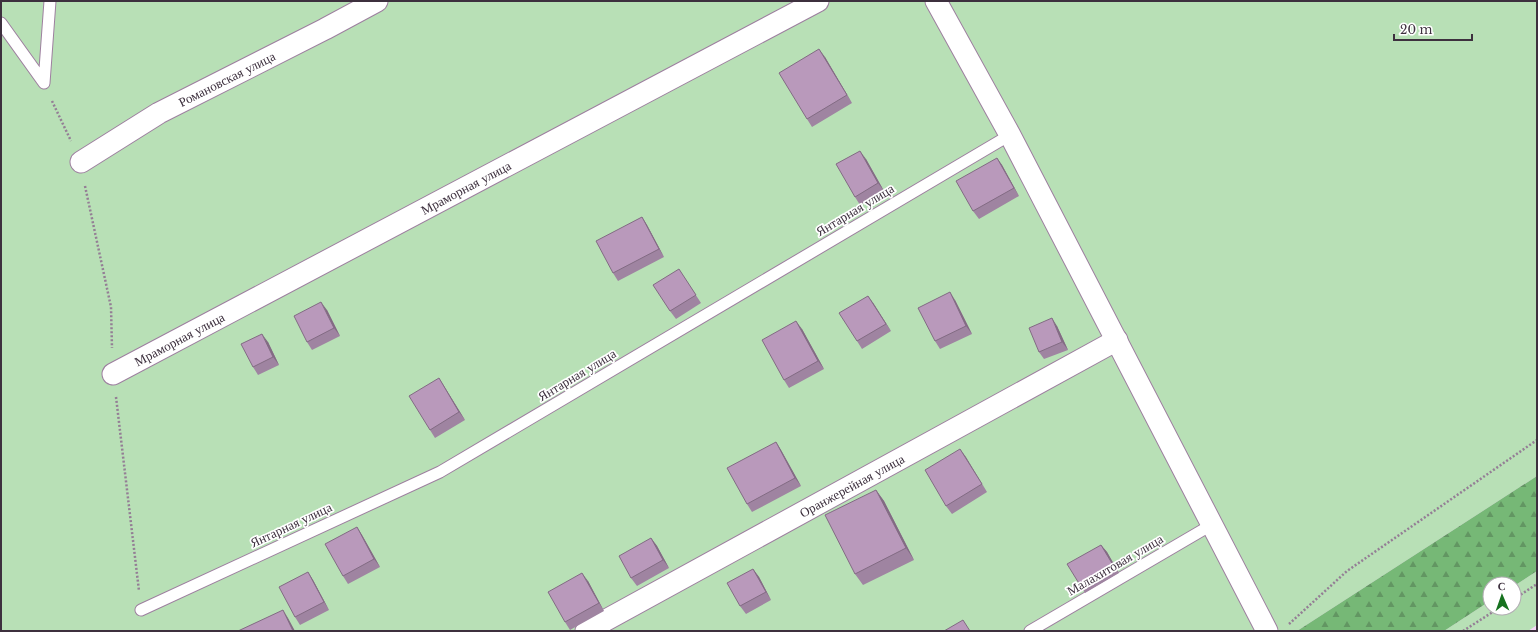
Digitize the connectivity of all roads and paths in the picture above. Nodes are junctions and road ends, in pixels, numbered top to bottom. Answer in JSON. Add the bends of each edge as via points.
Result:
{"nodes":[{"id":1,"x":50,"y":1,"type":"edge"},
{"id":2,"x":377,"y":1,"type":"edge"},
{"id":3,"x":818,"y":1,"type":"edge"},
{"id":4,"x":936,"y":1,"type":"edge"},
{"id":5,"x":1,"y":23,"type":"edge"},
{"id":6,"x":1010,"y":135,"type":"junction"},
{"id":7,"x":81,"y":162,"type":"dead end"},
{"id":8,"x":1117,"y":340,"type":"junction"},
{"id":9,"x":113,"y":374,"type":"dead end"},
{"id":10,"x":1537,"y":440,"type":"edge"},
{"id":11,"x":1213,"y":524,"type":"junction"},
{"id":12,"x":1537,"y":584,"type":"edge"},
{"id":13,"x":1522,"y":594,"type":"edge"},
{"id":14,"x":141,"y":610,"type":"dead end"},
{"id":15,"x":1486,"y":616,"type":"edge"},
{"id":16,"x":1277,"y":628,"type":"edge"},
{"id":17,"x":586,"y":631,"type":"edge"},
{"id":18,"x":1030,"y":631,"type":"edge"},
{"id":19,"x":1463,"y":631,"type":"edge"}],
"edges":[{"from":1,"to":5,"type":"lane","via":[[44,83]]},
{"from":2,"to":7,"type":"street","name":"Романовская улица","via":[[159,113]]},
{"from":3,"to":9,"type":"street","name":"Мраморная улица"},
{"from":4,"to":6,"type":"street"},
{"from":6,"to":8,"type":"street"},
{"from":6,"to":14,"type":"lane","name":"Янтарная улица","via":[[440,472]]},
{"from":8,"to":11,"type":"street"},
{"from":8,"to":17,"type":"street","name":"Оранжерейная улица"},
{"from":10,"to":16,"type":"path","via":[[1347,571]]},
{"from":11,"to":16,"type":"street"},
{"from":11,"to":18,"type":"lane","name":"Малахитовая улица"},
{"from":12,"to":13,"type":"path"},
{"from":15,"to":19,"type":"path"}]}
